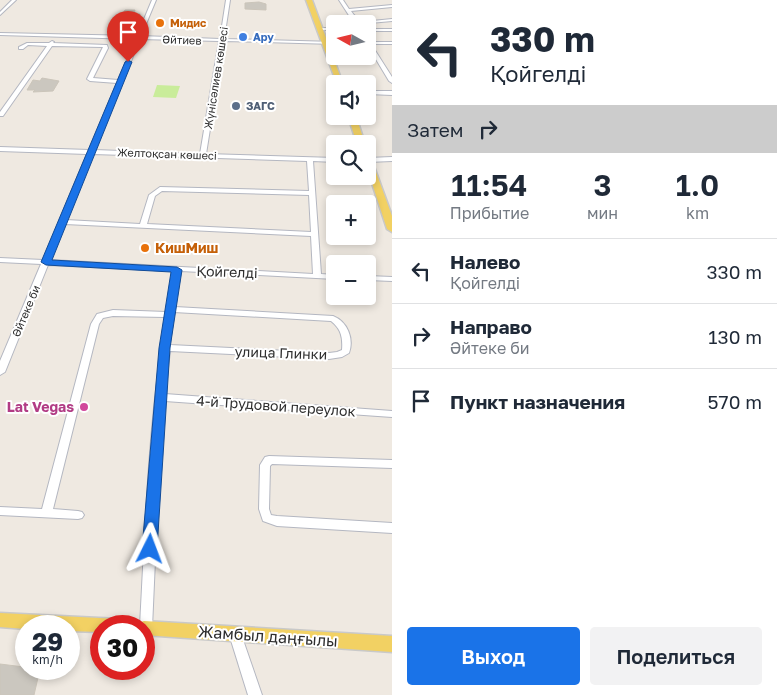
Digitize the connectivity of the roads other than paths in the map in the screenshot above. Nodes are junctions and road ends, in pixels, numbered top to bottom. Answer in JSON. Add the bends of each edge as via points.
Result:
{"nodes":[{"id":1,"x":14,"y":0,"type":"edge"},
{"id":2,"x":154,"y":0,"type":"edge"},
{"id":3,"x":228,"y":0,"type":"edge"},
{"id":4,"x":309,"y":0,"type":"edge"},
{"id":5,"x":340,"y":0,"type":"edge"},
{"id":6,"x":381,"y":0,"type":"edge"},
{"id":7,"x":392,"y":6,"type":"edge"},
{"id":8,"x":347,"y":10,"type":"junction"},
{"id":9,"x":0,"y":14,"type":"edge"},
{"id":10,"x":353,"y":15,"type":"edge"},
{"id":11,"x":392,"y":20,"type":"edge"},
{"id":12,"x":376,"y":22,"type":"edge"},
{"id":13,"x":320,"y":29,"type":"junction"},
{"id":14,"x":326,"y":29,"type":"edge"},
{"id":15,"x":376,"y":29,"type":"edge"},
{"id":16,"x":392,"y":30,"type":"edge"},
{"id":17,"x":0,"y":34,"type":"edge"},
{"id":18,"x":56,"y":36,"type":"junction"},
{"id":19,"x":139,"y":38,"type":"junction"},
{"id":20,"x":221,"y":41,"type":"junction"},
{"id":21,"x":326,"y":43,"type":"joint"},
{"id":22,"x":376,"y":43,"type":"edge"},
{"id":23,"x":392,"y":43,"type":"edge"},
{"id":24,"x":50,"y":45,"type":"junction"},
{"id":25,"x":21,"y":48,"type":"dead end"},
{"id":26,"x":376,"y":55,"type":"edge"},
{"id":27,"x":392,"y":80,"type":"edge"},
{"id":28,"x":121,"y":82,"type":"junction"},
{"id":29,"x":376,"y":93,"type":"edge"},
{"id":30,"x":392,"y":94,"type":"edge"},
{"id":31,"x":1,"y":115,"type":"edge"},
{"id":32,"x":0,"y":149,"type":"edge"},
{"id":33,"x":90,"y":152,"type":"junction"},
{"id":34,"x":203,"y":156,"type":"junction"},
{"id":35,"x":310,"y":159,"type":"junction"},
{"id":36,"x":392,"y":159,"type":"edge"},
{"id":37,"x":326,"y":160,"type":"edge"},
{"id":38,"x":376,"y":160,"type":"edge"},
{"id":39,"x":376,"y":184,"type":"edge"},
{"id":40,"x":311,"y":193,"type":"junction"},
{"id":41,"x":63,"y":222,"type":"junction"},
{"id":42,"x":143,"y":225,"type":"junction"},
{"id":43,"x":392,"y":229,"type":"edge"},
{"id":44,"x":314,"y":234,"type":"junction"},
{"id":45,"x":0,"y":260,"type":"edge"},
{"id":46,"x":46,"y":262,"type":"junction"},
{"id":47,"x":177,"y":270,"type":"junction"},
{"id":48,"x":316,"y":276,"type":"junction"},
{"id":49,"x":326,"y":277,"type":"edge"},
{"id":50,"x":376,"y":278,"type":"edge"},
{"id":51,"x":392,"y":279,"type":"edge"},
{"id":52,"x":169,"y":312,"type":"junction"},
{"id":53,"x":164,"y":348,"type":"junction"},
{"id":54,"x":0,"y":372,"type":"edge"},
{"id":55,"x":161,"y":397,"type":"junction"},
{"id":56,"x":392,"y":414,"type":"edge"},
{"id":57,"x":392,"y":464,"type":"edge"},
{"id":58,"x":0,"y":511,"type":"edge"},
{"id":59,"x":46,"y":514,"type":"junction"},
{"id":60,"x":78,"y":515,"type":"dead end"},
{"id":61,"x":392,"y":528,"type":"edge"},
{"id":62,"x":146,"y":615,"type":"edge"},
{"id":63,"x":0,"y":620,"type":"edge"},
{"id":64,"x":90,"y":625,"type":"edge"},
{"id":65,"x":155,"y":629,"type":"edge"},
{"id":66,"x":235,"y":634,"type":"junction"},
{"id":67,"x":392,"y":644,"type":"edge"},
{"id":68,"x":255,"y":695,"type":"edge"}],
"edges":[{"from":1,"to":9,"type":"street"},
{"from":2,"to":19,"type":"street","name":"Әйтеке би"},
{"from":3,"to":20,"type":"street","name":"Жүнісәлиев көшесі"},
{"from":4,"to":13,"type":"main road"},
{"from":5,"to":8,"type":"street"},
{"from":6,"to":7,"type":"street"},
{"from":7,"to":8,"type":"street"},
{"from":8,"to":10,"type":"street"},
{"from":11,"to":12,"type":"street"},
{"from":13,"to":14,"type":"street"},
{"from":13,"to":21,"type":"main road"},
{"from":15,"to":16,"type":"street"},
{"from":17,"to":18,"type":"street","name":"Әйтиев"},
{"from":18,"to":19,"type":"street","name":"Әйтиев"},
{"from":18,"to":24,"type":"street"},
{"from":19,"to":20,"type":"street","name":"Әйтиев"},
{"from":19,"to":28,"type":"street","name":"Әйтеке би"},
{"from":20,"to":21,"type":"street","name":"Әйтиев"},
{"from":20,"to":34,"type":"street","name":"Жүнісәлиев көшесі"},
{"from":22,"to":23,"type":"street"},
{"from":24,"to":25,"type":"street","via":[[24,44]]},
{"from":24,"to":28,"type":"street","via":[[105,46],[90,79]]},
{"from":24,"to":31,"type":"street"},
{"from":26,"to":27,"type":"street"},
{"from":28,"to":33,"type":"street","name":"Әйтеке би"},
{"from":29,"to":30,"type":"street"},
{"from":32,"to":33,"type":"street","name":"Желтоқсан көшесі"},
{"from":33,"to":34,"type":"street","name":"Желтоқсан көшесі"},
{"from":33,"to":41,"type":"street","name":"Әйтеке би"},
{"from":34,"to":35,"type":"street","name":"Желтоқсан көшесі"},
{"from":35,"to":37,"type":"street","name":"Желтоқсан көшесі"},
{"from":35,"to":40,"type":"street"},
{"from":36,"to":38,"type":"street"},
{"from":39,"to":43,"type":"main road"},
{"from":40,"to":42,"type":"street","via":[[160,189],[152,195]]},
{"from":40,"to":44,"type":"street"},
{"from":41,"to":42,"type":"street"},
{"from":41,"to":46,"type":"street","name":"Әйтеке би"},
{"from":42,"to":44,"type":"street"},
{"from":44,"to":48,"type":"street"},
{"from":45,"to":46,"type":"street","name":"Қойгелді"},
{"from":46,"to":47,"type":"street","name":"Қойгелді"},
{"from":46,"to":54,"type":"street","name":"Әйтеке би"},
{"from":47,"to":48,"type":"street","name":"Қойгелді"},
{"from":47,"to":52,"type":"street"},
{"from":48,"to":49,"type":"street","name":"Қойгелді"},
{"from":50,"to":51,"type":"street"},
{"from":52,"to":53,"type":"street"},
{"from":52,"to":53,"type":"street","name":"улица Глинки","via":[[333,319],[342,326],[348,338],[346,351],[329,356]]},
{"from":52,"to":59,"type":"street","via":[[113,313],[100,316],[95,324]]},
{"from":53,"to":55,"type":"street"},
{"from":55,"to":56,"type":"street","name":"4-й Трудовой переулок"},
{"from":55,"to":62,"type":"street"},
{"from":57,"to":61,"type":"street","via":[[269,460],[265,465],[264,509],[267,518],[277,521]]},
{"from":58,"to":59,"type":"street"},
{"from":59,"to":60,"type":"street"},
{"from":63,"to":64,"type":"main road"},
{"from":65,"to":66,"type":"main road","name":"Жамбыл даңғылы"},
{"from":66,"to":67,"type":"main road","name":"Жамбыл даңғылы"},
{"from":66,"to":68,"type":"street"}]}
